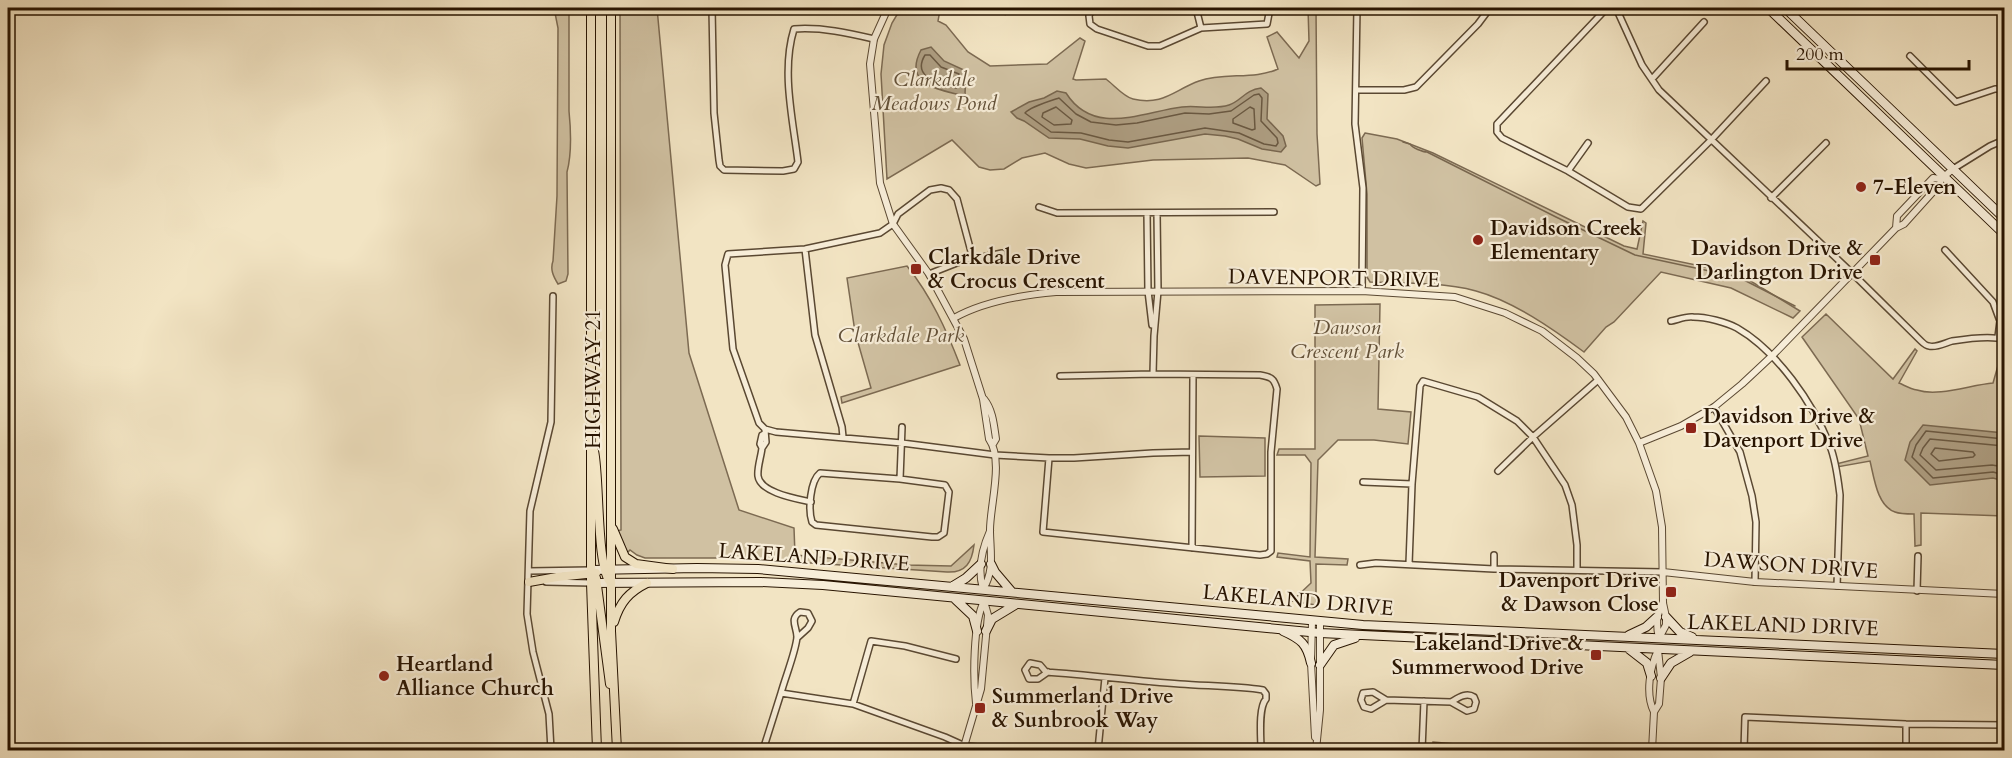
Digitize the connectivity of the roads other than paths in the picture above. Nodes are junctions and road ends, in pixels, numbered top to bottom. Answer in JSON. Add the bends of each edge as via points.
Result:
{"nodes":[{"id":1,"x":591,"y":8,"type":"edge"},
{"id":2,"x":611,"y":8,"type":"edge"},
{"id":3,"x":712,"y":8,"type":"edge"},
{"id":4,"x":888,"y":8,"type":"edge"},
{"id":5,"x":1092,"y":8,"type":"edge"},
{"id":6,"x":1196,"y":8,"type":"edge"},
{"id":7,"x":1270,"y":8,"type":"edge"},
{"id":8,"x":1357,"y":8,"type":"edge"},
{"id":9,"x":1491,"y":8,"type":"edge"},
{"id":10,"x":1607,"y":8,"type":"edge"},
{"id":11,"x":1616,"y":8,"type":"edge"},
{"id":12,"x":1768,"y":8,"type":"edge"},
{"id":13,"x":1785,"y":8,"type":"edge"},
{"id":14,"x":1704,"y":22,"type":"dead end"},
{"id":15,"x":1200,"y":28,"type":"junction"},
{"id":16,"x":874,"y":39,"type":"junction"},
{"id":17,"x":1910,"y":56,"type":"dead end"},
{"id":18,"x":1652,"y":79,"type":"junction"},
{"id":19,"x":1766,"y":81,"type":"dead end"},
{"id":20,"x":2004,"y":89,"type":"edge"},
{"id":21,"x":1357,"y":90,"type":"junction"},
{"id":22,"x":1711,"y":140,"type":"junction"},
{"id":23,"x":2004,"y":140,"type":"edge"},
{"id":24,"x":1588,"y":143,"type":"dead end"},
{"id":25,"x":1826,"y":143,"type":"dead end"},
{"id":26,"x":1953,"y":169,"type":"junction"},
{"id":27,"x":1568,"y":171,"type":"junction"},
{"id":28,"x":1942,"y":177,"type":"junction"},
{"id":29,"x":1771,"y":198,"type":"junction"},
{"id":30,"x":1039,"y":207,"type":"dead end"},
{"id":31,"x":1274,"y":212,"type":"dead end"},
{"id":32,"x":1147,"y":213,"type":"junction"},
{"id":33,"x":1157,"y":213,"type":"junction"},
{"id":34,"x":2004,"y":218,"type":"edge"},
{"id":35,"x":893,"y":224,"type":"junction"},
{"id":36,"x":2004,"y":234,"type":"edge"},
{"id":37,"x":805,"y":249,"type":"junction"},
{"id":38,"x":1945,"y":250,"type":"dead end"},
{"id":39,"x":1002,"y":253,"type":"dead end"},
{"id":40,"x":973,"y":259,"type":"junction"},
{"id":41,"x":929,"y":273,"type":"junction"},
{"id":42,"x":1852,"y":273,"type":"junction"},
{"id":43,"x":1148,"y":291,"type":"junction"},
{"id":44,"x":1158,"y":291,"type":"junction"},
{"id":45,"x":1362,"y":291,"type":"junction"},
{"id":46,"x":553,"y":296,"type":"dead end"},
{"id":47,"x":954,"y":318,"type":"junction"},
{"id":48,"x":1671,"y":321,"type":"dead end"},
{"id":49,"x":1154,"y":336,"type":"junction"},
{"id":50,"x":2001,"y":338,"type":"edge"},
{"id":51,"x":1773,"y":355,"type":"junction"},
{"id":52,"x":1153,"y":374,"type":"junction"},
{"id":53,"x":1193,"y":375,"type":"junction"},
{"id":54,"x":1060,"y":376,"type":"dead end"},
{"id":55,"x":1598,"y":380,"type":"junction"},
{"id":56,"x":1714,"y":406,"type":"junction"},
{"id":57,"x":902,"y":427,"type":"dead end"},
{"id":58,"x":765,"y":431,"type":"junction"},
{"id":59,"x":591,"y":434,"type":"junction"},
{"id":60,"x":843,"y":437,"type":"junction"},
{"id":61,"x":1533,"y":437,"type":"junction"},
{"id":62,"x":902,"y":442,"type":"junction"},
{"id":63,"x":1639,"y":443,"type":"junction"},
{"id":64,"x":1192,"y":452,"type":"junction"},
{"id":65,"x":995,"y":455,"type":"junction"},
{"id":66,"x":1049,"y":458,"type":"junction"},
{"id":67,"x":1498,"y":471,"type":"dead end"},
{"id":68,"x":900,"y":479,"type":"junction"},
{"id":69,"x":1363,"y":482,"type":"dead end"},
{"id":70,"x":1412,"y":484,"type":"junction"},
{"id":71,"x":812,"y":502,"type":"junction"},
{"id":72,"x":611,"y":524,"type":"junction"},
{"id":73,"x":990,"y":530,"type":"junction"},
{"id":74,"x":1192,"y":548,"type":"junction"},
{"id":75,"x":1494,"y":555,"type":"dead end"},
{"id":76,"x":1918,"y":556,"type":"dead end"},
{"id":77,"x":2002,"y":557,"type":"dead end"},
{"id":78,"x":981,"y":564,"type":"junction"},
{"id":79,"x":991,"y":564,"type":"junction"},
{"id":80,"x":1409,"y":564,"type":"junction"},
{"id":81,"x":1360,"y":565,"type":"dead end"},
{"id":82,"x":672,"y":568,"type":"junction"},
{"id":83,"x":1494,"y":569,"type":"junction"},
{"id":84,"x":1577,"y":570,"type":"junction"},
{"id":85,"x":530,"y":571,"type":"junction"},
{"id":86,"x":607,"y":571,"type":"junction"},
{"id":87,"x":1663,"y":572,"type":"junction"},
{"id":88,"x":593,"y":577,"type":"junction"},
{"id":89,"x":530,"y":582,"type":"junction"},
{"id":90,"x":1755,"y":582,"type":"junction"},
{"id":91,"x":611,"y":583,"type":"junction"},
{"id":92,"x":647,"y":583,"type":"junction"},
{"id":93,"x":953,"y":586,"type":"junction"},
{"id":94,"x":1837,"y":586,"type":"junction"},
{"id":95,"x":983,"y":589,"type":"junction"},
{"id":96,"x":1917,"y":591,"type":"junction"},
{"id":97,"x":974,"y":592,"type":"junction"},
{"id":98,"x":1012,"y":592,"type":"junction"},
{"id":99,"x":2002,"y":594,"type":"edge"},
{"id":100,"x":954,"y":598,"type":"junction"},
{"id":101,"x":995,"y":598,"type":"junction"},
{"id":102,"x":984,"y":601,"type":"junction"},
{"id":103,"x":1663,"y":603,"type":"junction"},
{"id":104,"x":1016,"y":604,"type":"junction"},
{"id":105,"x":1657,"y":617,"type":"junction"},
{"id":106,"x":1666,"y":617,"type":"junction"},
{"id":107,"x":1316,"y":621,"type":"junction"},
{"id":108,"x":1279,"y":629,"type":"junction"},
{"id":109,"x":611,"y":631,"type":"junction"},
{"id":110,"x":977,"y":631,"type":"junction"},
{"id":111,"x":986,"y":631,"type":"junction"},
{"id":112,"x":1316,"y":633,"type":"junction"},
{"id":113,"x":1361,"y":636,"type":"junction"},
{"id":114,"x":1626,"y":636,"type":"junction"},
{"id":115,"x":797,"y":638,"type":"junction"},
{"id":116,"x":1659,"y":638,"type":"junction"},
{"id":117,"x":1687,"y":640,"type":"junction"},
{"id":118,"x":1702,"y":640,"type":"junction"},
{"id":119,"x":1649,"y":643,"type":"junction"},
{"id":120,"x":1669,"y":644,"type":"junction"},
{"id":121,"x":1628,"y":648,"type":"junction"},
{"id":122,"x":1658,"y":650,"type":"junction"},
{"id":123,"x":1688,"y":651,"type":"junction"},
{"id":124,"x":2004,"y":654,"type":"edge"},
{"id":125,"x":956,"y":659,"type":"dead end"},
{"id":126,"x":1315,"y":664,"type":"junction"},
{"id":127,"x":2004,"y":665,"type":"edge"},
{"id":128,"x":1048,"y":672,"type":"dead end"},
{"id":129,"x":1651,"y":676,"type":"junction"},
{"id":130,"x":1105,"y":678,"type":"junction"},
{"id":131,"x":1661,"y":678,"type":"junction"},
{"id":132,"x":614,"y":690,"type":"junction"},
{"id":133,"x":781,"y":693,"type":"junction"},
{"id":134,"x":1386,"y":700,"type":"dead end"},
{"id":135,"x":1424,"y":701,"type":"junction"},
{"id":136,"x":1451,"y":702,"type":"dead end"},
{"id":137,"x":976,"y":703,"type":"junction"},
{"id":138,"x":853,"y":704,"type":"junction"},
{"id":139,"x":1654,"y":712,"type":"junction"},
{"id":140,"x":1906,"y":724,"type":"junction"},
{"id":141,"x":2004,"y":725,"type":"edge"},
{"id":142,"x":964,"y":748,"type":"edge"},
{"id":143,"x":551,"y":750,"type":"edge"},
{"id":144,"x":597,"y":750,"type":"edge"},
{"id":145,"x":617,"y":750,"type":"edge"},
{"id":146,"x":763,"y":750,"type":"edge"},
{"id":147,"x":1015,"y":750,"type":"edge"},
{"id":148,"x":1098,"y":750,"type":"edge"},
{"id":149,"x":1261,"y":750,"type":"edge"},
{"id":150,"x":1316,"y":750,"type":"edge"},
{"id":151,"x":1422,"y":750,"type":"edge"},
{"id":152,"x":1652,"y":750,"type":"edge"},
{"id":153,"x":1744,"y":750,"type":"edge"},
{"id":154,"x":1906,"y":750,"type":"edge"}],
"edges":[{"from":1,"to":59,"type":"main road","name":"HIGHWAY 21"},
{"from":2,"to":72,"type":"main road","name":"HIGHWAY 21"},
{"from":3,"to":16,"type":"street","via":[[714,113],[720,166],[724,170],[783,171],[794,169],[798,162],[789,82],[794,29],[832,30]]},
{"from":4,"to":16,"type":"street"},
{"from":5,"to":15,"type":"street","via":[[1090,24],[1097,29],[1148,46],[1160,46]]},
{"from":6,"to":15,"type":"street"},
{"from":7,"to":15,"type":"street","via":[[1267,24]]},
{"from":8,"to":21,"type":"street"},
{"from":9,"to":21,"type":"street","via":[[1416,87]]},
{"from":10,"to":27,"type":"street","via":[[1497,124],[1502,138]]},
{"from":11,"to":18,"type":"street"},
{"from":12,"to":28,"type":"main road"},
{"from":13,"to":26,"type":"main road"},
{"from":14,"to":18,"type":"street"},
{"from":16,"to":35,"type":"street","via":[[870,76],[880,183]]},
{"from":17,"to":20,"type":"street","via":[[1956,102]]},
{"from":18,"to":22,"type":"street"},
{"from":19,"to":22,"type":"street"},
{"from":21,"to":45,"type":"street","via":[[1355,124],[1364,188]]},
{"from":22,"to":27,"type":"street","via":[[1641,209],[1628,207]]},
{"from":22,"to":29,"type":"street"},
{"from":23,"to":26,"type":"street"},
{"from":24,"to":27,"type":"street"},
{"from":25,"to":29,"type":"street"},
{"from":26,"to":28,"type":"street"},
{"from":26,"to":34,"type":"main road"},
{"from":28,"to":36,"type":"main road"},
{"from":28,"to":42,"type":"street","via":[[1933,177],[1897,216],[1896,228]]},
{"from":29,"to":42,"type":"street"},
{"from":30,"to":32,"type":"street","via":[[1057,213]]},
{"from":31,"to":33,"type":"street"},
{"from":32,"to":33,"type":"street"},
{"from":32,"to":43,"type":"street"},
{"from":33,"to":44,"type":"street"},
{"from":35,"to":37,"type":"street","via":[[880,233]]},
{"from":35,"to":40,"type":"street","via":[[898,214],[930,190],[949,190],[959,204]]},
{"from":35,"to":41,"type":"street"},
{"from":37,"to":58,"type":"street","via":[[728,254],[725,265],[733,349]]},
{"from":37,"to":60,"type":"street","via":[[815,335]]},
{"from":38,"to":50,"type":"street","via":[[1993,302]]},
{"from":39,"to":40,"type":"street"},
{"from":40,"to":41,"type":"street"},
{"from":41,"to":47,"type":"street"},
{"from":42,"to":50,"type":"street","via":[[1929,346]]},
{"from":42,"to":51,"type":"street"},
{"from":43,"to":44,"type":"street","name":"DAVENPORT DRIVE"},
{"from":43,"to":47,"type":"street","name":"DAVENPORT DRIVE","via":[[1032,294],[982,306]]},
{"from":43,"to":49,"type":"street"},
{"from":44,"to":45,"type":"street","name":"DAVENPORT DRIVE"},
{"from":44,"to":49,"type":"street"},
{"from":45,"to":55,"type":"street","name":"DAVENPORT DRIVE","via":[[1455,297],[1505,313],[1542,331]]},
{"from":46,"to":85,"type":"street","via":[[551,422],[530,511]]},
{"from":47,"to":65,"type":"street","via":[[983,399]]},
{"from":48,"to":51,"type":"street","via":[[1691,316],[1737,328]]},
{"from":49,"to":52,"type":"street"},
{"from":51,"to":56,"type":"street"},
{"from":51,"to":94,"type":"street","via":[[1817,418],[1830,447],[1840,495]]},
{"from":52,"to":53,"type":"street"},
{"from":52,"to":54,"type":"street"},
{"from":53,"to":64,"type":"street"},
{"from":53,"to":74,"type":"street","via":[[1270,376],[1277,389],[1271,452],[1271,551],[1260,555]]},
{"from":55,"to":61,"type":"street"},
{"from":55,"to":63,"type":"street","name":"DAVENPORT DRIVE","via":[[1626,417]]},
{"from":56,"to":63,"type":"street","via":[[1681,426]]},
{"from":56,"to":90,"type":"street","via":[[1740,452],[1752,496],[1756,522]]},
{"from":57,"to":62,"type":"street"},
{"from":58,"to":60,"type":"street"},
{"from":58,"to":71,"type":"street","via":[[758,477],[761,483],[766,489]]},
{"from":59,"to":86,"type":"main road"},
{"from":59,"to":88,"type":"main road","name":"HIGHWAY 21"},
{"from":60,"to":62,"type":"street"},
{"from":61,"to":67,"type":"street"},
{"from":61,"to":70,"type":"street","via":[[1493,405],[1471,394],[1423,381]]},
{"from":61,"to":84,"type":"street","via":[[1565,485],[1572,506]]},
{"from":62,"to":65,"type":"street"},
{"from":62,"to":68,"type":"street"},
{"from":63,"to":87,"type":"street","name":"DAVENPORT DRIVE","via":[[1656,491]]},
{"from":64,"to":66,"type":"street"},
{"from":64,"to":74,"type":"street"},
{"from":65,"to":66,"type":"street"},
{"from":65,"to":73,"type":"street"},
{"from":66,"to":74,"type":"street","via":[[1043,532]]},
{"from":68,"to":71,"type":"street","via":[[820,473],[815,478]]},
{"from":68,"to":71,"type":"street","via":[[942,484],[948,489],[945,530],[941,536],[816,525],[810,517]]},
{"from":69,"to":70,"type":"street"},
{"from":70,"to":80,"type":"street"},
{"from":72,"to":82,"type":"main road","via":[[625,557],[636,564]]},
{"from":72,"to":86,"type":"main road","name":"HIGHWAY 21"},
{"from":73,"to":78,"type":"street"},
{"from":73,"to":79,"type":"street"},
{"from":75,"to":83,"type":"street"},
{"from":76,"to":96,"type":"street"},
{"from":77,"to":99,"type":"street","name":"DAWSON DRIVE"},
{"from":78,"to":93,"type":"main road"},
{"from":78,"to":95,"type":"street"},
{"from":79,"to":95,"type":"street"},
{"from":79,"to":98,"type":"main road"},
{"from":80,"to":81,"type":"street"},
{"from":80,"to":83,"type":"street"},
{"from":82,"to":86,"type":"main road","name":"LAKELAND DRIVE"},
{"from":82,"to":93,"type":"main road","name":"LAKELAND DRIVE","via":[[758,569]]},
{"from":83,"to":84,"type":"street"},
{"from":84,"to":87,"type":"street"},
{"from":85,"to":88,"type":"street"},
{"from":85,"to":89,"type":"street"},
{"from":86,"to":88,"type":"main road"},
{"from":86,"to":91,"type":"main road","name":"HIGHWAY 21"},
{"from":87,"to":90,"type":"street","name":"DAWSON DRIVE"},
{"from":87,"to":103,"type":"street","name":"DAVENPORT DRIVE"},
{"from":88,"to":89,"type":"main road"},
{"from":88,"to":91,"type":"main road","name":"LAKELAND DRIVE"},
{"from":88,"to":132,"type":"main road","via":[[608,680]]},
{"from":88,"to":144,"type":"main road","name":"HIGHWAY 21"},
{"from":89,"to":143,"type":"street","via":[[528,624],[549,714]]},
{"from":90,"to":94,"type":"street","name":"DAWSON DRIVE"},
{"from":91,"to":92,"type":"main road","name":"LAKELAND DRIVE"},
{"from":91,"to":109,"type":"main road","name":"HIGHWAY 21"},
{"from":92,"to":100,"type":"main road","name":"LAKELAND DRIVE","via":[[802,584]]},
{"from":92,"to":109,"type":"main road","via":[[622,601]]},
{"from":93,"to":95,"type":"main road","name":"LAKELAND DRIVE"},
{"from":93,"to":97,"type":"main road"},
{"from":94,"to":96,"type":"street","name":"DAWSON DRIVE"},
{"from":95,"to":97,"type":"main road"},
{"from":95,"to":98,"type":"main road","name":"LAKELAND DRIVE"},
{"from":95,"to":101,"type":"main road"},
{"from":96,"to":99,"type":"street","name":"DAWSON DRIVE"},
{"from":97,"to":100,"type":"main road"},
{"from":97,"to":102,"type":"main road"},
{"from":98,"to":101,"type":"main road"},
{"from":98,"to":107,"type":"main road","name":"LAKELAND DRIVE"},
{"from":100,"to":102,"type":"main road","name":"LAKELAND DRIVE"},
{"from":100,"to":110,"type":"main road","via":[[973,616]]},
{"from":101,"to":102,"type":"main road"},
{"from":101,"to":104,"type":"main road"},
{"from":102,"to":104,"type":"main road","name":"LAKELAND DRIVE"},
{"from":102,"to":110,"type":"street"},
{"from":102,"to":111,"type":"street"},
{"from":103,"to":105,"type":"street","name":"DAVENPORT DRIVE"},
{"from":103,"to":106,"type":"street","name":"DAVENPORT DRIVE"},
{"from":104,"to":108,"type":"main road","name":"LAKELAND DRIVE"},
{"from":104,"to":111,"type":"main road","via":[[992,619]]},
{"from":105,"to":114,"type":"main road"},
{"from":105,"to":116,"type":"street","name":"DAVENPORT DRIVE"},
{"from":106,"to":116,"type":"street"},
{"from":106,"to":118,"type":"main road","via":[[1680,632]]},
{"from":107,"to":112,"type":"street"},
{"from":107,"to":114,"type":"main road","name":"LAKELAND DRIVE"},
{"from":108,"to":112,"type":"main road","name":"LAKELAND DRIVE"},
{"from":108,"to":126,"type":"main road","via":[[1305,646]]},
{"from":109,"to":132,"type":"main road","name":"HIGHWAY 21"},
{"from":110,"to":137,"type":"street"},
{"from":111,"to":137,"type":"street","via":[[981,689]]},
{"from":112,"to":113,"type":"main road","name":"LAKELAND DRIVE"},
{"from":112,"to":126,"type":"street"},
{"from":113,"to":121,"type":"main road","name":"LAKELAND DRIVE"},
{"from":113,"to":126,"type":"main road","via":[[1335,645]]},
{"from":114,"to":116,"type":"main road","name":"LAKELAND DRIVE"},
{"from":114,"to":119,"type":"main road"},
{"from":115,"to":115,"type":"street","via":[[811,625],[808,613],[800,612],[795,617]]},
{"from":115,"to":133,"type":"street"},
{"from":116,"to":117,"type":"main road","name":"LAKELAND DRIVE"},
{"from":116,"to":119,"type":"main road"},
{"from":116,"to":120,"type":"main road"},
{"from":117,"to":118,"type":"main road","name":"LAKELAND DRIVE"},
{"from":117,"to":120,"type":"main road"},
{"from":118,"to":124,"type":"main road","name":"LAKELAND DRIVE"},
{"from":119,"to":121,"type":"main road"},
{"from":119,"to":122,"type":"main road"},
{"from":120,"to":122,"type":"main road"},
{"from":120,"to":123,"type":"main road"},
{"from":121,"to":122,"type":"main road","name":"LAKELAND DRIVE"},
{"from":121,"to":129,"type":"main road","via":[[1647,663]]},
{"from":122,"to":123,"type":"main road","name":"LAKELAND DRIVE"},
{"from":122,"to":129,"type":"street"},
{"from":122,"to":131,"type":"street"},
{"from":123,"to":127,"type":"main road","name":"LAKELAND DRIVE"},
{"from":123,"to":131,"type":"main road","via":[[1671,663]]},
{"from":125,"to":138,"type":"street","via":[[871,641]]},
{"from":126,"to":150,"type":"street","via":[[1320,710]]},
{"from":128,"to":130,"type":"street"},
{"from":129,"to":139,"type":"street","via":[[1650,703]]},
{"from":130,"to":148,"type":"street"},
{"from":130,"to":149,"type":"street","via":[[1263,690],[1266,694],[1261,710]]},
{"from":131,"to":139,"type":"street","via":[[1659,704]]},
{"from":132,"to":145,"type":"main road","name":"HIGHWAY 21"},
{"from":133,"to":138,"type":"street"},
{"from":133,"to":146,"type":"street"},
{"from":134,"to":135,"type":"street"},
{"from":135,"to":136,"type":"street"},
{"from":135,"to":151,"type":"street"},
{"from":137,"to":142,"type":"street"},
{"from":138,"to":142,"type":"street","via":[[945,737]]},
{"from":139,"to":152,"type":"street"},
{"from":140,"to":141,"type":"street"},
{"from":140,"to":153,"type":"street","via":[[1745,717]]},
{"from":140,"to":154,"type":"street"},
{"from":142,"to":147,"type":"street"}]}
